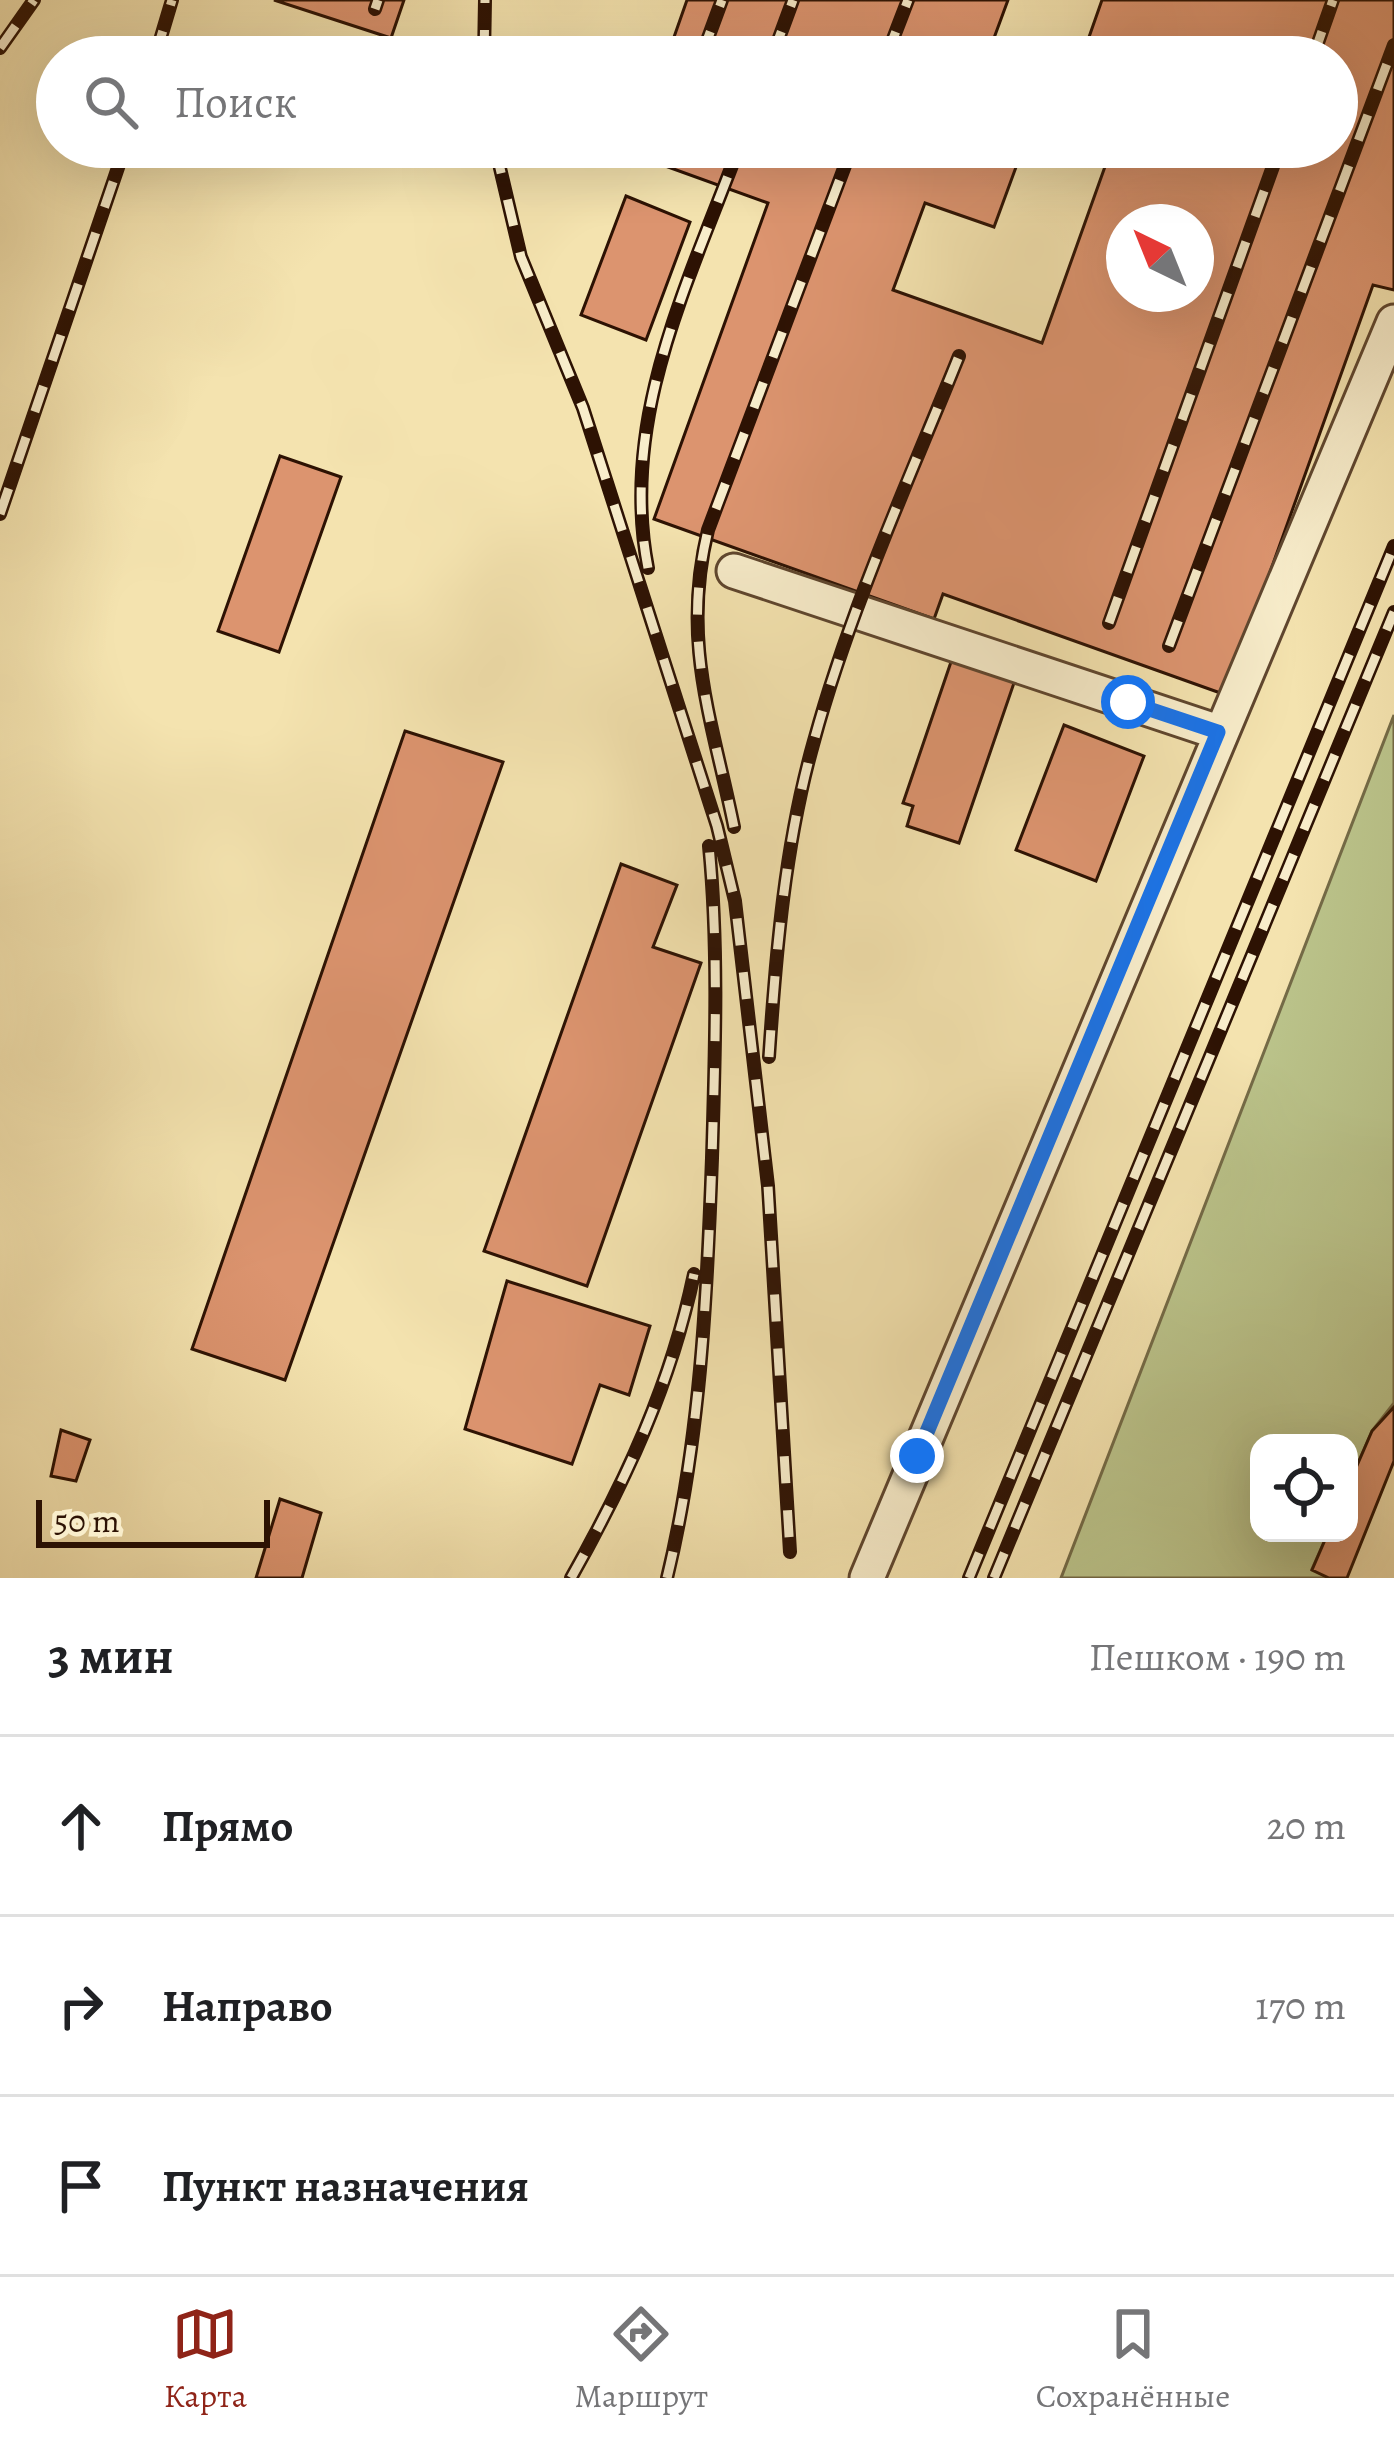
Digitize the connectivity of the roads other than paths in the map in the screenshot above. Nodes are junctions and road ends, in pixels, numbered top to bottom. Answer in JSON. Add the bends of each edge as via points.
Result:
{"nodes":[{"id":1,"x":1394,"y":322,"type":"edge"},
{"id":2,"x":734,"y":571,"type":"dead end"},
{"id":3,"x":1218,"y":732,"type":"junction"},
{"id":4,"x":867,"y":1578,"type":"edge"}],
"edges":[{"from":1,"to":3,"type":"lane"},
{"from":2,"to":3,"type":"lane"},
{"from":3,"to":4,"type":"lane"}]}
